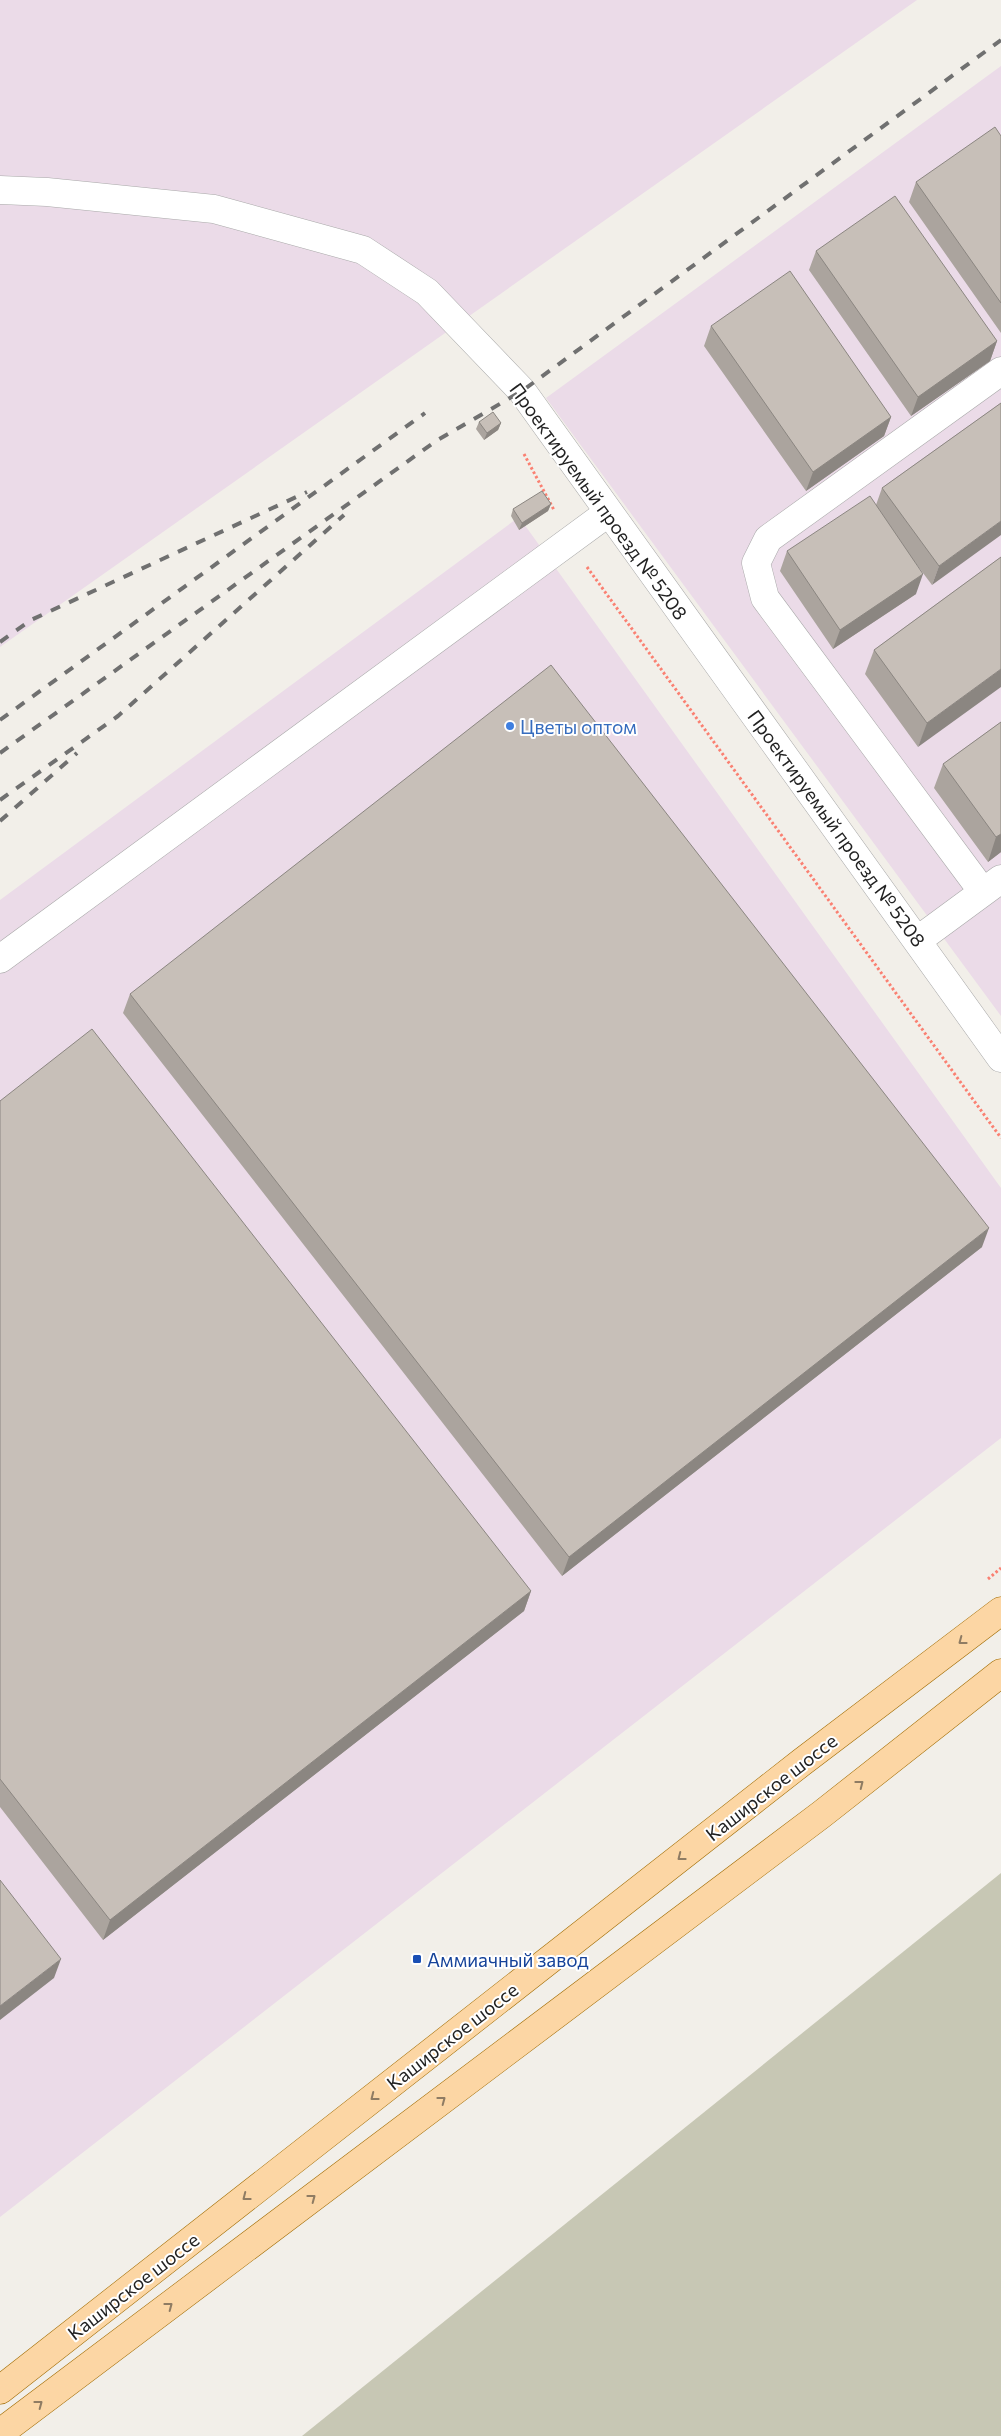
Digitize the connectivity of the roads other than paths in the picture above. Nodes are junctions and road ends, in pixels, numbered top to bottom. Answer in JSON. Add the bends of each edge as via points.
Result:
{"nodes":[{"id":1,"x":0,"y":190,"type":"edge"},
{"id":2,"x":1001,"y":371,"type":"edge"},
{"id":3,"x":609,"y":512,"type":"junction"},
{"id":4,"x":992,"y":885,"type":"edge"},
{"id":5,"x":918,"y":940,"type":"junction"},
{"id":6,"x":0,"y":959,"type":"edge"},
{"id":7,"x":1001,"y":1058,"type":"edge"},
{"id":8,"x":1001,"y":1611,"type":"edge"},
{"id":9,"x":1001,"y":1673,"type":"edge"},
{"id":10,"x":0,"y":2390,"type":"edge"},
{"id":11,"x":0,"y":2434,"type":"edge"}],
"edges":[{"from":1,"to":3,"type":"street","name":"Проектируемый проезд № 5208","via":[[214,209],[363,250],[427,292],[522,391]]},
{"from":2,"to":4,"type":"street","via":[[768,539],[756,563],[765,598]]},
{"from":3,"to":5,"type":"street","name":"Проектируемый проезд № 5208"},
{"from":3,"to":6,"type":"street"},
{"from":4,"to":5,"type":"street"},
{"from":5,"to":7,"type":"street","name":"Проектируемый проезд № 5208"},
{"from":8,"to":10,"type":"main road","name":"Каширское шоссе","one_way":true,"via":[[802,1762]]},
{"from":11,"to":9,"type":"main road","name":"Каширское шоссе","one_way":true,"via":[[822,1814]]}]}
